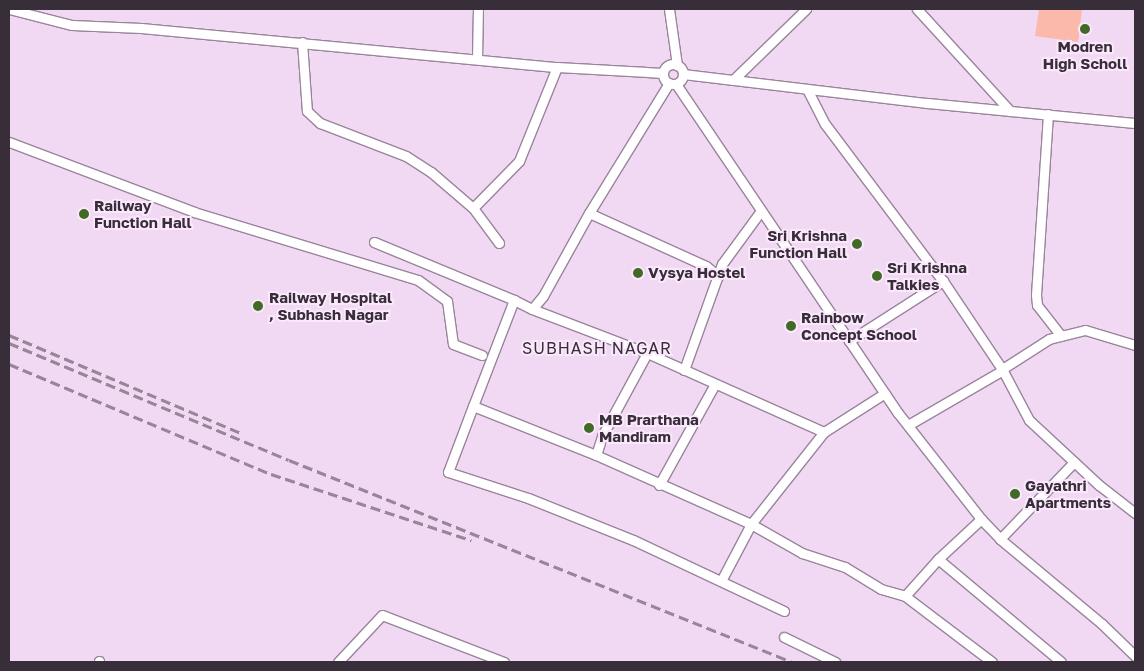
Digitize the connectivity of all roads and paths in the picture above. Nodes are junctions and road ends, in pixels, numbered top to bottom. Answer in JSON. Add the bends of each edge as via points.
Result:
{"nodes":[{"id":1,"x":9,"y":9,"type":"edge"},
{"id":2,"x":478,"y":9,"type":"edge"},
{"id":3,"x":669,"y":9,"type":"edge"},
{"id":4,"x":806,"y":9,"type":"edge"},
{"id":5,"x":917,"y":9,"type":"edge"},
{"id":6,"x":302,"y":42,"type":"junction"},
{"id":7,"x":477,"y":59,"type":"junction"},
{"id":8,"x":677,"y":65,"type":"junction"},
{"id":9,"x":557,"y":67,"type":"junction"},
{"id":10,"x":663,"y":73,"type":"junction"},
{"id":11,"x":683,"y":74,"type":"junction"},
{"id":12,"x":733,"y":80,"type":"junction"},
{"id":13,"x":672,"y":83,"type":"junction"},
{"id":14,"x":807,"y":89,"type":"junction"},
{"id":15,"x":1010,"y":111,"type":"junction"},
{"id":16,"x":1048,"y":114,"type":"junction"},
{"id":17,"x":1135,"y":123,"type":"edge"},
{"id":18,"x":9,"y":142,"type":"edge"},
{"id":19,"x":473,"y":208,"type":"junction"},
{"id":20,"x":760,"y":212,"type":"junction"},
{"id":21,"x":589,"y":213,"type":"junction"},
{"id":22,"x":374,"y":242,"type":"dead end"},
{"id":23,"x":499,"y":243,"type":"dead end"},
{"id":24,"x":718,"y":276,"type":"junction"},
{"id":25,"x":943,"y":280,"type":"junction"},
{"id":26,"x":514,"y":300,"type":"junction"},
{"id":27,"x":532,"y":309,"type":"junction"},
{"id":28,"x":1061,"y":336,"type":"junction"},
{"id":29,"x":849,"y":341,"type":"junction"},
{"id":30,"x":1135,"y":346,"type":"edge"},
{"id":31,"x":647,"y":353,"type":"junction"},
{"id":32,"x":482,"y":355,"type":"dead end"},
{"id":33,"x":1002,"y":369,"type":"junction"},
{"id":34,"x":684,"y":370,"type":"junction"},
{"id":35,"x":715,"y":384,"type":"junction"},
{"id":36,"x":885,"y":393,"type":"junction"},
{"id":37,"x":473,"y":406,"type":"junction"},
{"id":38,"x":908,"y":425,"type":"junction"},
{"id":39,"x":824,"y":432,"type":"junction"},
{"id":40,"x":596,"y":455,"type":"junction"},
{"id":41,"x":1074,"y":462,"type":"junction"},
{"id":42,"x":659,"y":485,"type":"junction"},
{"id":43,"x":1135,"y":513,"type":"edge"},
{"id":44,"x":981,"y":518,"type":"junction"},
{"id":45,"x":751,"y":524,"type":"junction"},
{"id":46,"x":1000,"y":539,"type":"junction"},
{"id":47,"x":938,"y":559,"type":"junction"},
{"id":48,"x":721,"y":581,"type":"junction"},
{"id":49,"x":905,"y":596,"type":"junction"},
{"id":50,"x":784,"y":611,"type":"dead end"},
{"id":51,"x":784,"y":637,"type":"dead end"},
{"id":52,"x":1135,"y":656,"type":"edge"},
{"id":53,"x":341,"y":659,"type":"edge"},
{"id":54,"x":352,"y":662,"type":"edge"},
{"id":55,"x":504,"y":662,"type":"edge"},
{"id":56,"x":835,"y":662,"type":"edge"},
{"id":57,"x":992,"y":662,"type":"edge"},
{"id":58,"x":1062,"y":662,"type":"edge"}],
"edges":[{"from":1,"to":6,"type":"street","via":[[72,25]]},
{"from":2,"to":7,"type":"street"},
{"from":3,"to":8,"type":"street"},
{"from":4,"to":12,"type":"street"},
{"from":5,"to":15,"type":"street"},
{"from":6,"to":7,"type":"street"},
{"from":6,"to":19,"type":"street","via":[[307,111],[320,123],[406,156],[431,172]]},
{"from":7,"to":9,"type":"street"},
{"from":8,"to":10,"type":"street","via":[[669,65]]},
{"from":8,"to":11,"type":"street"},
{"from":9,"to":10,"type":"street"},
{"from":9,"to":19,"type":"street","via":[[519,162]]},
{"from":10,"to":13,"type":"street"},
{"from":11,"to":12,"type":"street"},
{"from":11,"to":13,"type":"street"},
{"from":12,"to":14,"type":"street"},
{"from":13,"to":20,"type":"street"},
{"from":13,"to":21,"type":"street"},
{"from":14,"to":15,"type":"street"},
{"from":14,"to":25,"type":"street","via":[[826,124]]},
{"from":15,"to":16,"type":"street"},
{"from":16,"to":17,"type":"street"},
{"from":16,"to":28,"type":"street","via":[[1036,295],[1037,305]]},
{"from":18,"to":32,"type":"street","via":[[194,212],[418,280],[447,301],[453,344]]},
{"from":19,"to":23,"type":"street"},
{"from":20,"to":24,"type":"street","via":[[722,264]]},
{"from":20,"to":29,"type":"street"},
{"from":21,"to":24,"type":"street","via":[[706,266]]},
{"from":21,"to":27,"type":"street","via":[[543,296]]},
{"from":22,"to":26,"type":"street"},
{"from":24,"to":34,"type":"street"},
{"from":25,"to":29,"type":"street"},
{"from":25,"to":33,"type":"street"},
{"from":26,"to":27,"type":"street"},
{"from":26,"to":37,"type":"street"},
{"from":27,"to":31,"type":"street"},
{"from":28,"to":30,"type":"street","via":[[1086,330]]},
{"from":28,"to":33,"type":"street","via":[[1049,339]]},
{"from":29,"to":36,"type":"street"},
{"from":31,"to":34,"type":"street"},
{"from":31,"to":40,"type":"street","via":[[602,436]]},
{"from":33,"to":38,"type":"street"},
{"from":33,"to":41,"type":"street","via":[[1028,420]]},
{"from":34,"to":35,"type":"street"},
{"from":35,"to":39,"type":"street"},
{"from":35,"to":42,"type":"street"},
{"from":36,"to":38,"type":"street"},
{"from":36,"to":39,"type":"street"},
{"from":37,"to":40,"type":"street"},
{"from":37,"to":48,"type":"street","via":[[448,472],[528,498],[633,540]]},
{"from":38,"to":44,"type":"street"},
{"from":39,"to":45,"type":"street"},
{"from":40,"to":42,"type":"street"},
{"from":41,"to":43,"type":"street"},
{"from":41,"to":46,"type":"street"},
{"from":42,"to":45,"type":"street"},
{"from":44,"to":46,"type":"street"},
{"from":44,"to":47,"type":"street"},
{"from":45,"to":48,"type":"street"},
{"from":45,"to":49,"type":"street","via":[[802,553],[846,567],[881,589]]},
{"from":46,"to":52,"type":"street","via":[[1102,624]]},
{"from":47,"to":49,"type":"street"},
{"from":47,"to":58,"type":"street"},
{"from":48,"to":50,"type":"street"},
{"from":49,"to":57,"type":"street"},
{"from":51,"to":56,"type":"street"},
{"from":53,"to":54,"type":"street"},
{"from":53,"to":55,"type":"street","via":[[382,615]]}]}
